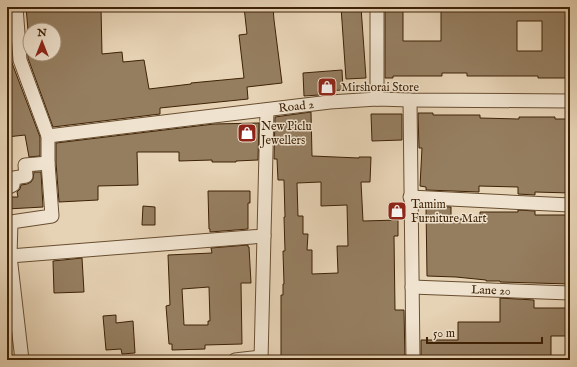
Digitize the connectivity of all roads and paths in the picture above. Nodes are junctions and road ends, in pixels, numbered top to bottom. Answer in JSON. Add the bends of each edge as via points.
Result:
{"nodes":[{"id":1,"x":16,"y":7,"type":"edge"},
{"id":2,"x":377,"y":7,"type":"edge"},
{"id":3,"x":377,"y":99,"type":"junction"},
{"id":4,"x":410,"y":100,"type":"junction"},
{"id":5,"x":570,"y":101,"type":"edge"},
{"id":6,"x":267,"y":110,"type":"junction"},
{"id":7,"x":48,"y":136,"type":"junction"},
{"id":8,"x":48,"y":163,"type":"junction"},
{"id":9,"x":7,"y":188,"type":"edge"},
{"id":10,"x":410,"y":197,"type":"junction"},
{"id":11,"x":570,"y":205,"type":"edge"},
{"id":12,"x":264,"y":236,"type":"junction"},
{"id":13,"x":10,"y":256,"type":"junction"},
{"id":14,"x":412,"y":287,"type":"junction"},
{"id":15,"x":570,"y":293,"type":"edge"},
{"id":16,"x":261,"y":359,"type":"edge"},
{"id":17,"x":22,"y":360,"type":"edge"},
{"id":18,"x":235,"y":360,"type":"edge"},
{"id":19,"x":413,"y":360,"type":"edge"}],
"edges":[{"from":1,"to":7,"type":"street","via":[[20,60]]},
{"from":2,"to":3,"type":"street"},
{"from":3,"to":4,"type":"street","name":"Road 2"},
{"from":3,"to":6,"type":"street","name":"Road 2"},
{"from":4,"to":5,"type":"street","name":"Road 2"},
{"from":4,"to":10,"type":"street"},
{"from":6,"to":7,"type":"street","name":"Road 2"},
{"from":6,"to":12,"type":"street"},
{"from":7,"to":8,"type":"street"},
{"from":8,"to":9,"type":"street","via":[[25,165],[26,176],[14,178],[13,185]]},
{"from":8,"to":13,"type":"street","via":[[52,216],[11,222]]},
{"from":10,"to":11,"type":"street"},
{"from":10,"to":14,"type":"street"},
{"from":12,"to":13,"type":"street"},
{"from":12,"to":16,"type":"street"},
{"from":13,"to":17,"type":"street"},
{"from":14,"to":15,"type":"street","name":"Lane 20"},
{"from":14,"to":19,"type":"street"},
{"from":16,"to":18,"type":"street"}]}
